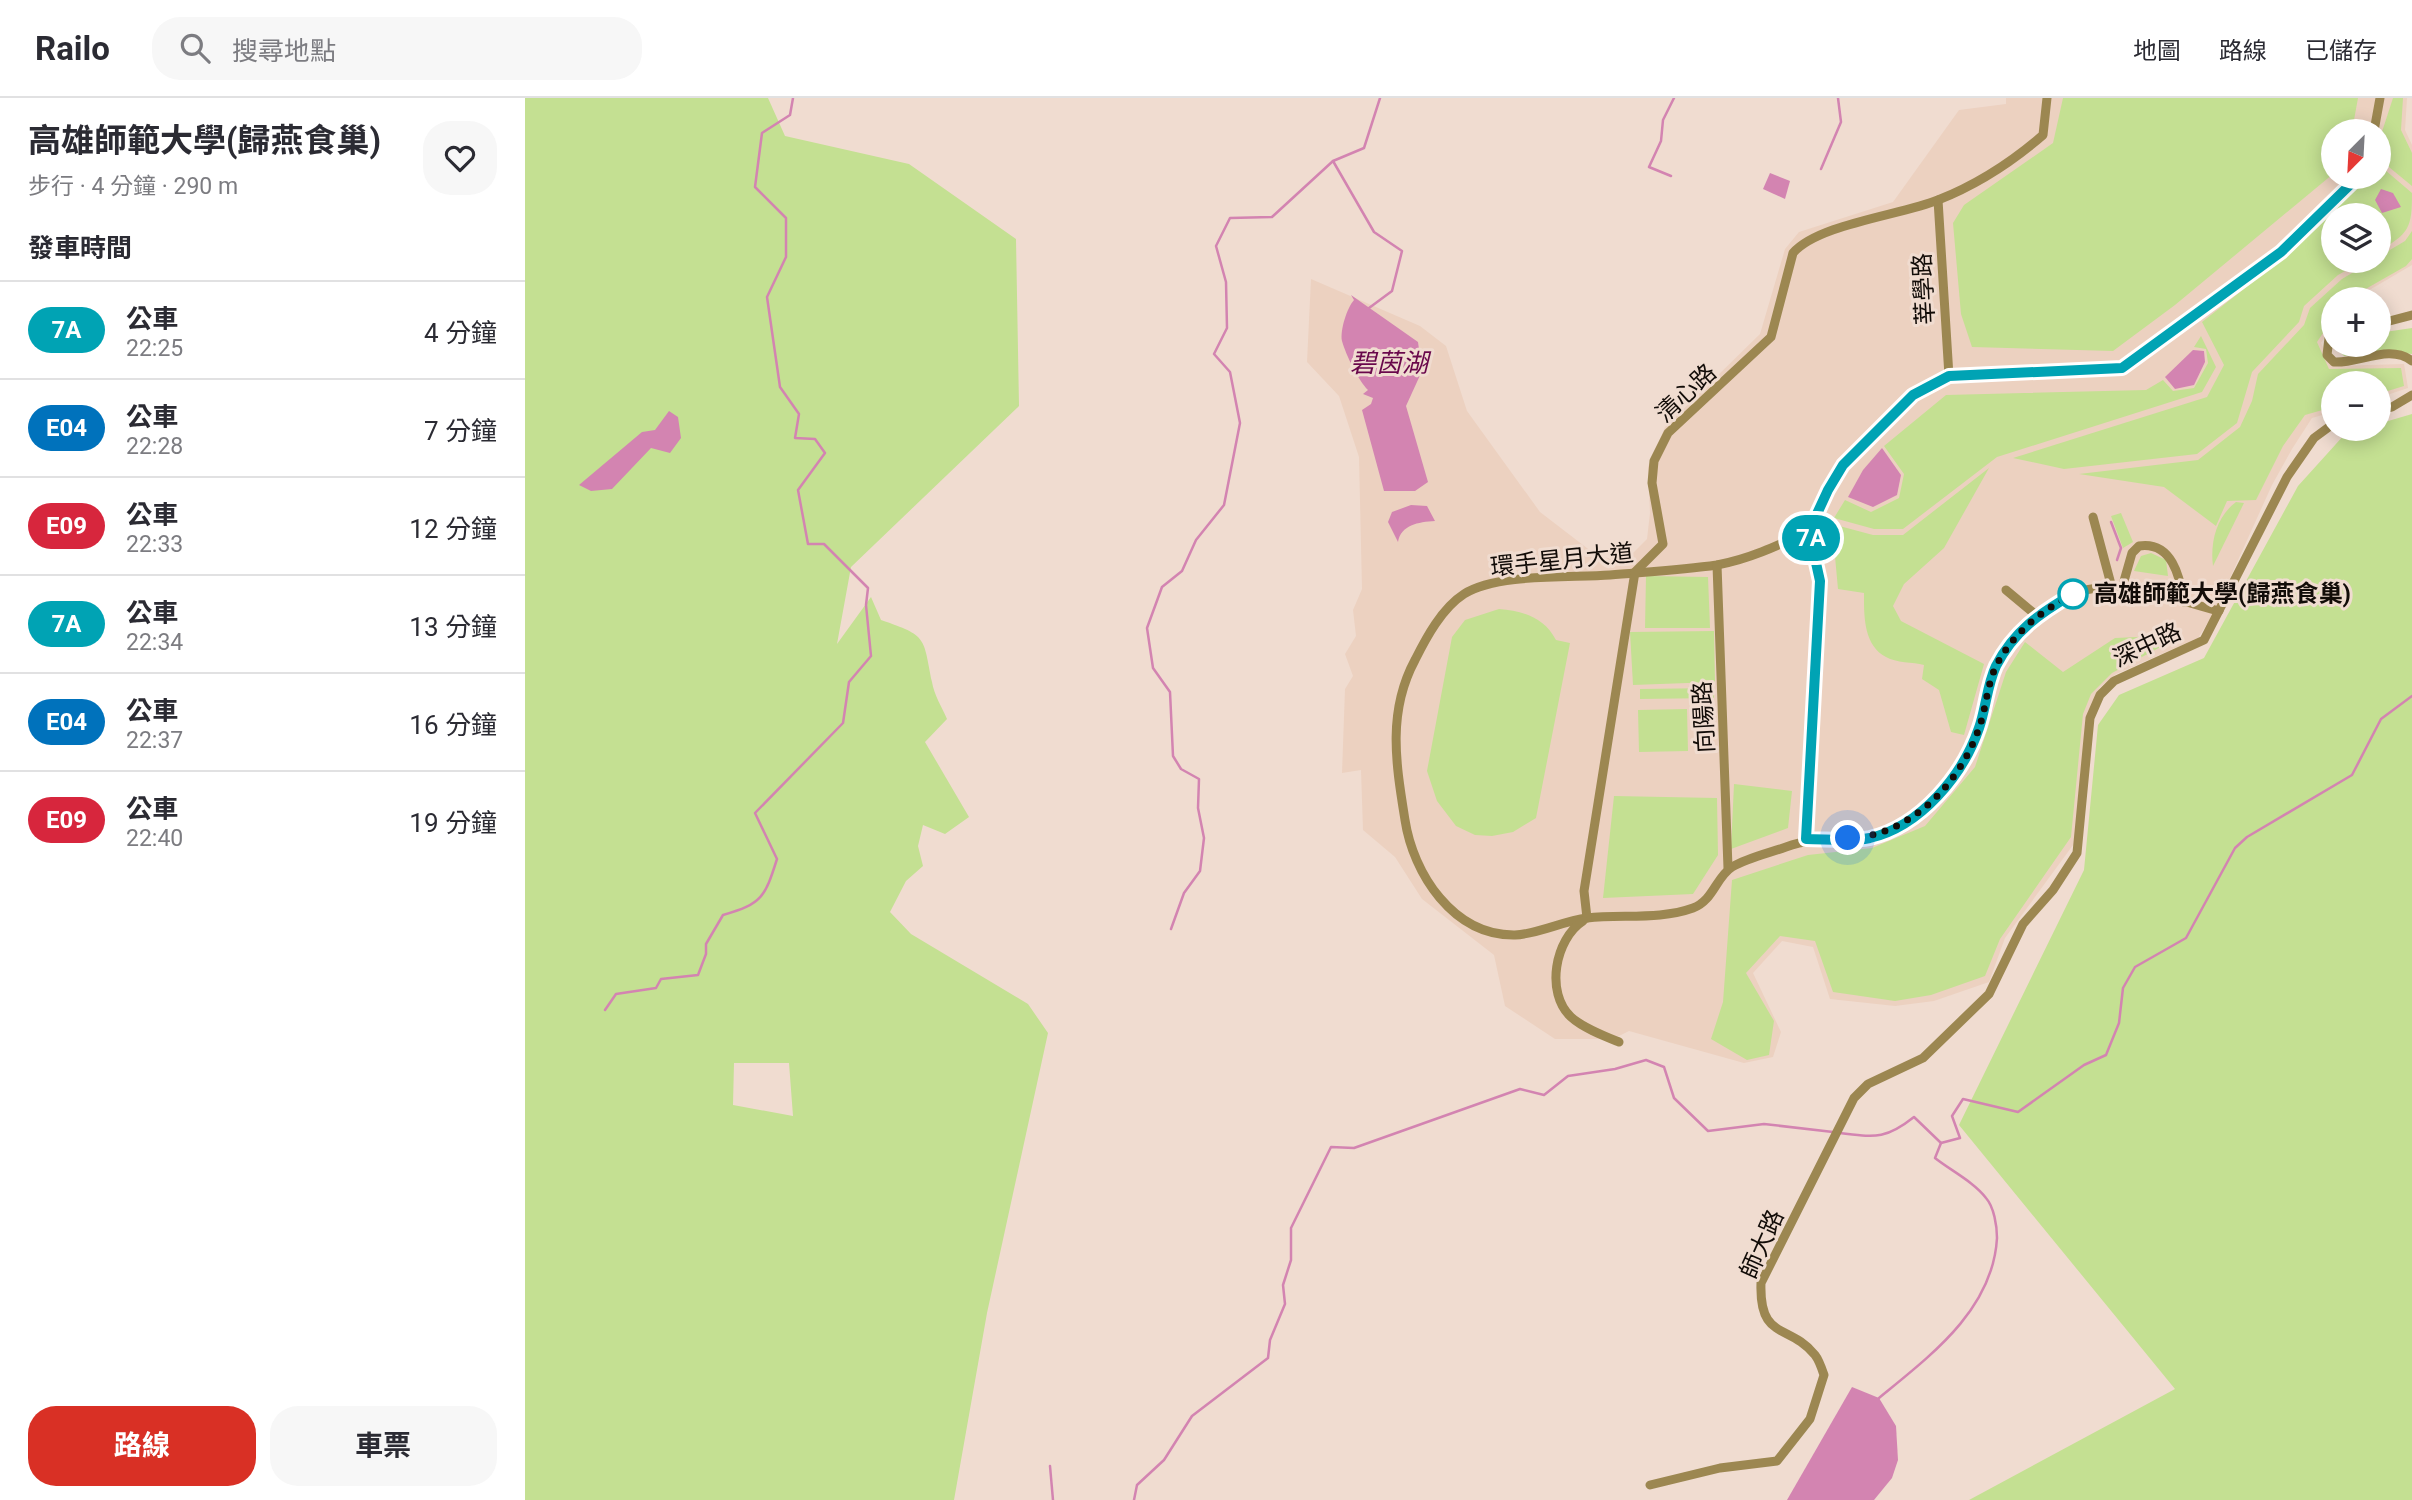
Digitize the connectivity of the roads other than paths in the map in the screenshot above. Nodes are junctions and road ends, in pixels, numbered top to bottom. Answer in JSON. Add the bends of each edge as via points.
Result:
{"nodes":[{"id":1,"x":2047,"y":98,"type":"edge"},
{"id":2,"x":2380,"y":98,"type":"edge"},
{"id":3,"x":2376,"y":119,"type":"edge"},
{"id":4,"x":2346,"y":189,"type":"edge"},
{"id":5,"x":1938,"y":200,"type":"junction"},
{"id":6,"x":2412,"y":316,"type":"edge"},
{"id":7,"x":2391,"y":321,"type":"edge"},
{"id":8,"x":2391,"y":354,"type":"edge"},
{"id":9,"x":2329,"y":357,"type":"edge"},
{"id":10,"x":2376,"y":357,"type":"edge"},
{"id":11,"x":2412,"y":361,"type":"edge"},
{"id":12,"x":1949,"y":376,"type":"junction"},
{"id":13,"x":2412,"y":394,"type":"edge"},
{"id":14,"x":2391,"y":407,"type":"edge"},
{"id":15,"x":2321,"y":433,"type":"edge"},
{"id":16,"x":2093,"y":517,"type":"dead end"},
{"id":17,"x":1809,"y":531,"type":"junction"},
{"id":18,"x":1717,"y":565,"type":"junction"},
{"id":19,"x":1635,"y":572,"type":"junction"},
{"id":20,"x":2117,"y":588,"type":"junction"},
{"id":21,"x":2006,"y":590,"type":"dead end"},
{"id":22,"x":2184,"y":602,"type":"junction"},
{"id":23,"x":2217,"y":611,"type":"junction"},
{"id":24,"x":2036,"y":615,"type":"junction"},
{"id":25,"x":1806,"y":839,"type":"junction"},
{"id":26,"x":1728,"y":868,"type":"junction"},
{"id":27,"x":1587,"y":918,"type":"junction"},
{"id":28,"x":1989,"y":994,"type":"joint"},
{"id":29,"x":1619,"y":1042,"type":"dead end"},
{"id":30,"x":1650,"y":1485,"type":"dead end"}],
"edges":[{"from":1,"to":5,"type":"street","name":"清心路","via":[[2043,135],[2021,154]]},
{"from":2,"to":3,"type":"street"},
{"from":4,"to":12,"type":"street","via":[[2281,252],[2122,368]]},
{"from":5,"to":12,"type":"street","name":"莘學路"},
{"from":5,"to":19,"type":"street","name":"清心路","via":[[1833,232],[1801,244],[1793,253],[1771,337],[1668,433],[1654,461],[1663,544]]},
{"from":6,"to":7,"type":"street"},
{"from":8,"to":11,"type":"street"},
{"from":9,"to":10,"type":"street","via":[[2347,363]]},
{"from":12,"to":17,"type":"street","via":[[1913,395],[1856,450],[1828,490]]},
{"from":13,"to":14,"type":"street"},
{"from":15,"to":23,"type":"street","name":"深中路","via":[[2287,477]]},
{"from":16,"to":20,"type":"street"},
{"from":17,"to":18,"type":"street","name":"環手星月大道","via":[[1756,555]]},
{"from":17,"to":25,"type":"street","via":[[1820,581]]},
{"from":18,"to":19,"type":"street","name":"環手星月大道"},
{"from":18,"to":26,"type":"street","name":"向陽路"},
{"from":19,"to":27,"type":"street","via":[[1584,891]]},
{"from":19,"to":27,"type":"street","name":"環手星月大道","via":[[1503,582],[1464,594],[1437,622],[1413,663],[1397,704],[1394,751],[1409,848],[1429,887],[1455,913],[1483,928],[1514,935]]},
{"from":20,"to":22,"type":"street"},
{"from":20,"to":22,"type":"street","via":[[2132,553],[2139,546],[2155,547],[2174,565]]},
{"from":20,"to":24,"type":"street","via":[[2073,594]]},
{"from":21,"to":24,"type":"street"},
{"from":22,"to":23,"type":"street"},
{"from":23,"to":28,"type":"street","name":"深中路","via":[[2204,640],[2114,681],[2100,695],[2090,718],[2077,853],[2053,890],[2022,924]]},
{"from":24,"to":25,"type":"street","via":[[1996,667],[1963,766],[1914,818],[1869,838]]},
{"from":25,"to":26,"type":"street"},
{"from":26,"to":27,"type":"street","name":"環手星月大道","via":[[1699,906],[1630,917]]},
{"from":27,"to":29,"type":"street","via":[[1570,932],[1558,956],[1559,999],[1571,1017]]},
{"from":28,"to":30,"type":"street","name":"師大路","via":[[1923,1058],[1868,1084],[1854,1098],[1761,1283],[1764,1315],[1775,1330],[1815,1355],[1824,1376],[1810,1419],[1777,1461],[1720,1468]]}]}
